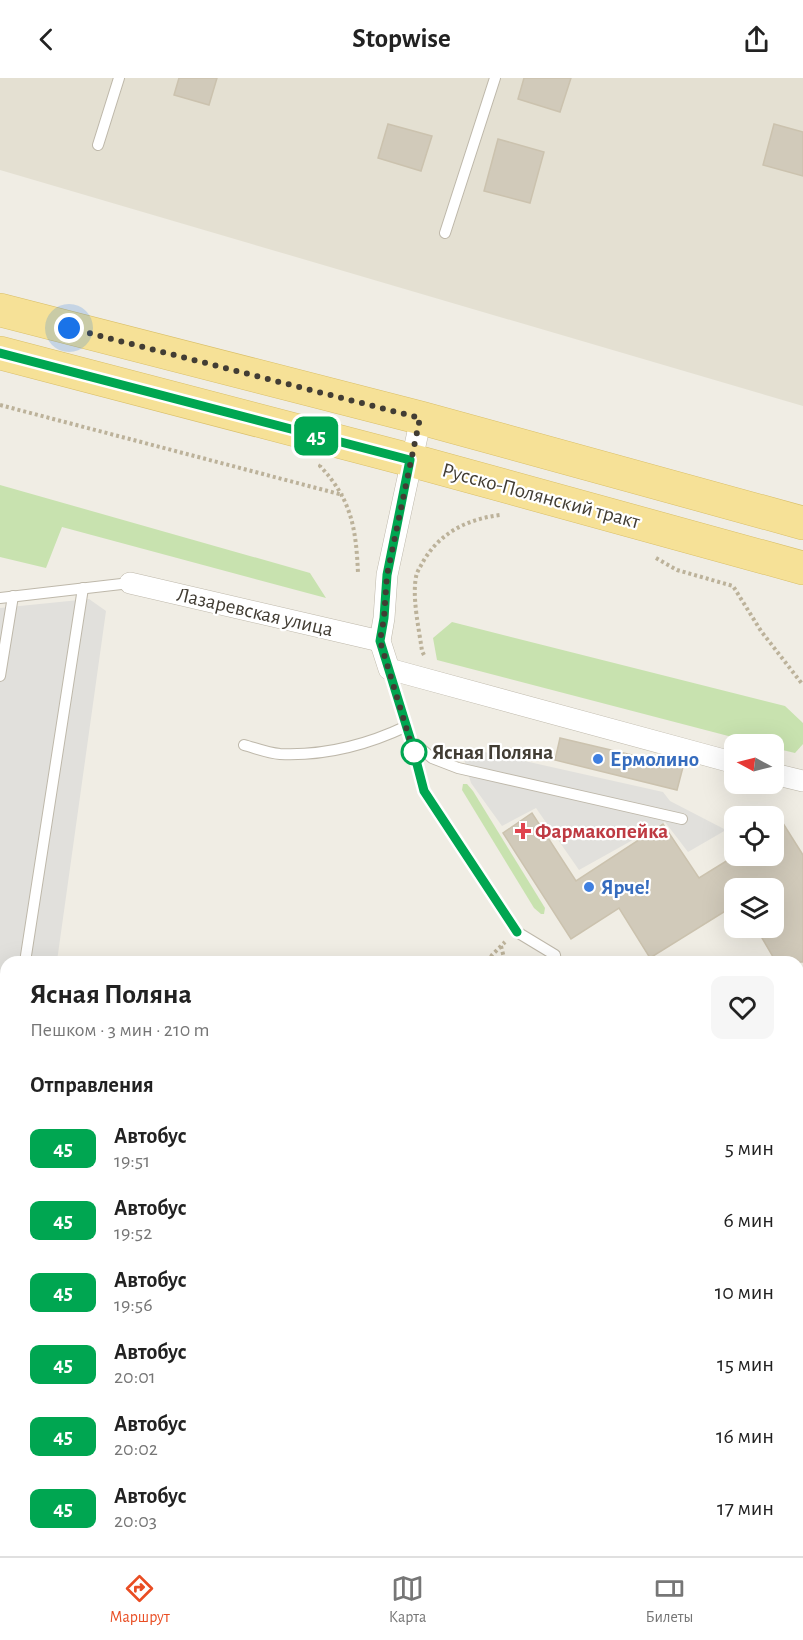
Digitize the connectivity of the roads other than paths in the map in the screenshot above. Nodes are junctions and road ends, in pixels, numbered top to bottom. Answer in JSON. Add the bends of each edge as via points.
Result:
{"nodes":[{"id":1,"x":118,"y":78,"type":"edge"},
{"id":2,"x":495,"y":78,"type":"edge"},
{"id":3,"x":98,"y":145,"type":"dead end"},
{"id":4,"x":445,"y":233,"type":"dead end"},
{"id":5,"x":0,"y":310,"type":"edge"},
{"id":6,"x":0,"y":353,"type":"edge"},
{"id":7,"x":420,"y":418,"type":"junction"},
{"id":8,"x":410,"y":460,"type":"junction"},
{"id":9,"x":803,"y":523,"type":"edge"},
{"id":10,"x":803,"y":568,"type":"edge"},
{"id":11,"x":130,"y":583,"type":"joint"},
{"id":12,"x":83,"y":588,"type":"junction"},
{"id":13,"x":13,"y":596,"type":"junction"},
{"id":14,"x":0,"y":598,"type":"edge"},
{"id":15,"x":380,"y":641,"type":"junction"},
{"id":16,"x":389,"y":669,"type":"junction"},
{"id":17,"x":0,"y":676,"type":"edge"},
{"id":18,"x":407,"y":726,"type":"junction"},
{"id":19,"x":411,"y":741,"type":"junction"},
{"id":20,"x":244,"y":745,"type":"dead end"},
{"id":21,"x":724,"y":760,"type":"edge"},
{"id":22,"x":784,"y":777,"type":"edge"},
{"id":23,"x":803,"y":782,"type":"edge"},
{"id":24,"x":682,"y":819,"type":"dead end"},
{"id":25,"x":26,"y":956,"type":"edge"},
{"id":26,"x":555,"y":956,"type":"edge"}],
"edges":[{"from":1,"to":3,"type":"lane"},
{"from":2,"to":4,"type":"lane"},
{"from":5,"to":7,"type":"main road","name":"Русско-Полянский тракт"},
{"from":6,"to":8,"type":"main road","name":"Русско-Полянский тракт"},
{"from":7,"to":8,"type":"street"},
{"from":7,"to":9,"type":"main road","name":"Русско-Полянский тракт"},
{"from":8,"to":10,"type":"main road","name":"Русско-Полянский тракт"},
{"from":8,"to":15,"type":"street","via":[[387,575]]},
{"from":11,"to":12,"type":"lane"},
{"from":11,"to":15,"type":"street","name":"Лазаревская улица"},
{"from":12,"to":13,"type":"lane"},
{"from":12,"to":25,"type":"lane"},
{"from":13,"to":14,"type":"lane"},
{"from":13,"to":17,"type":"lane"},
{"from":15,"to":16,"type":"street"},
{"from":16,"to":18,"type":"lane"},
{"from":16,"to":21,"type":"street"},
{"from":18,"to":19,"type":"lane"},
{"from":18,"to":20,"type":"lane","via":[[375,741],[310,754],[278,754]]},
{"from":19,"to":24,"type":"lane","via":[[432,758],[458,768]]},
{"from":19,"to":26,"type":"lane","via":[[424,791],[517,932]]},
{"from":22,"to":23,"type":"street"}]}
